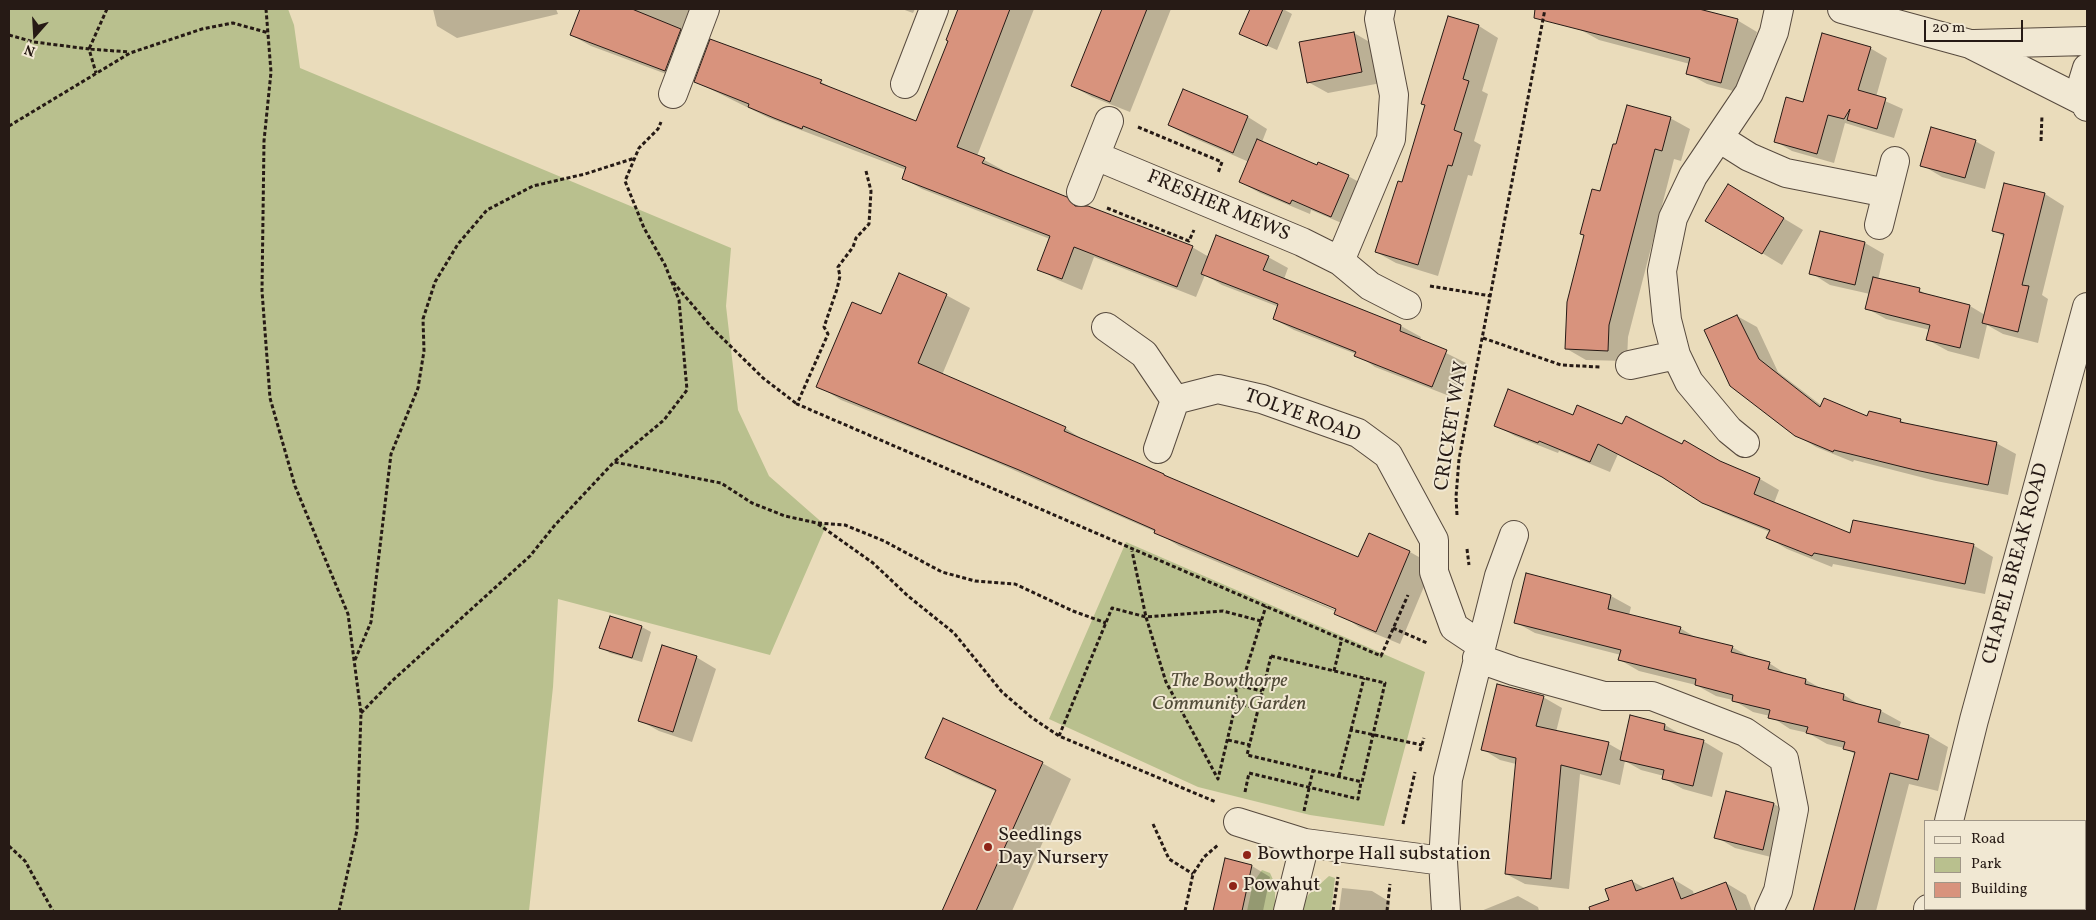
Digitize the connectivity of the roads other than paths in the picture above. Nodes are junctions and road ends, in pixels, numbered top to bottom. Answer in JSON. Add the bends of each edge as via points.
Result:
{"nodes":[{"id":1,"x":706,"y":9,"type":"edge"},
{"id":2,"x":934,"y":9,"type":"edge"},
{"id":3,"x":1381,"y":9,"type":"edge"},
{"id":4,"x":1779,"y":9,"type":"edge"},
{"id":5,"x":1842,"y":9,"type":"edge"},
{"id":6,"x":2087,"y":41,"type":"edge"},
{"id":7,"x":1970,"y":44,"type":"junction"},
{"id":8,"x":2087,"y":68,"type":"edge"},
{"id":9,"x":905,"y":84,"type":"dead end"},
{"id":10,"x":673,"y":94,"type":"road end"},
{"id":11,"x":2086,"y":104,"type":"edge"},
{"id":12,"x":1109,"y":121,"type":"dead end"},
{"id":13,"x":1719,"y":138,"type":"junction"},
{"id":14,"x":1096,"y":156,"type":"junction"},
{"id":15,"x":1895,"y":162,"type":"dead end"},
{"id":16,"x":1081,"y":192,"type":"dead end"},
{"id":17,"x":1887,"y":193,"type":"junction"},
{"id":18,"x":1879,"y":225,"type":"dead end"},
{"id":19,"x":1340,"y":261,"type":"junction"},
{"id":20,"x":1415,"y":294,"type":"road end"},
{"id":21,"x":2087,"y":307,"type":"edge"},
{"id":22,"x":1106,"y":327,"type":"dead end"},
{"id":23,"x":1676,"y":355,"type":"junction"},
{"id":24,"x":1630,"y":365,"type":"road end"},
{"id":25,"x":1175,"y":400,"type":"junction"},
{"id":26,"x":1745,"y":443,"type":"dead end"},
{"id":27,"x":1158,"y":448,"type":"dead end"},
{"id":28,"x":1514,"y":536,"type":"dead end"},
{"id":29,"x":1479,"y":652,"type":"junction"},
{"id":30,"x":1949,"y":820,"type":"edge"},
{"id":31,"x":1238,"y":822,"type":"road end"},
{"id":32,"x":1300,"y":842,"type":"junction"},
{"id":33,"x":1444,"y":861,"type":"junction"},
{"id":34,"x":1288,"y":911,"type":"edge"},
{"id":35,"x":1446,"y":911,"type":"edge"},
{"id":36,"x":1769,"y":911,"type":"edge"}],
"edges":[{"from":1,"to":10,"type":"street"},
{"from":2,"to":9,"type":"street"},
{"from":3,"to":19,"type":"street","via":[[1379,19],[1394,95],[1391,139]]},
{"from":4,"to":13,"type":"street","via":[[1774,32],[1749,93]]},
{"from":5,"to":7,"type":"street"},
{"from":6,"to":7,"type":"street"},
{"from":7,"to":11,"type":"street"},
{"from":8,"to":11,"type":"street","via":[[2083,81]]},
{"from":12,"to":14,"type":"street"},
{"from":13,"to":17,"type":"street","via":[[1749,157],[1786,173]]},
{"from":13,"to":23,"type":"street","via":[[1693,176],[1673,218],[1662,270],[1667,320]]},
{"from":14,"to":16,"type":"street"},
{"from":14,"to":19,"type":"street","name":"FRESHER MEWS"},
{"from":15,"to":17,"type":"street"},
{"from":17,"to":18,"type":"street"},
{"from":19,"to":20,"type":"street","name":"FRESHER MEWS","via":[[1370,286]]},
{"from":21,"to":30,"type":"street","name":"CHAPEL BREAK ROAD"},
{"from":22,"to":25,"type":"street","via":[[1144,354]]},
{"from":23,"to":24,"type":"street"},
{"from":23,"to":26,"type":"street","via":[[1689,382],[1729,430]]},
{"from":25,"to":27,"type":"street"},
{"from":25,"to":29,"type":"street","name":"TOLYE ROAD","via":[[1218,389],[1262,398],[1358,433],[1388,455],[1434,540],[1434,572],[1450,639]]},
{"from":28,"to":29,"type":"street","via":[[1499,576]]},
{"from":29,"to":33,"type":"street","via":[[1448,779]]},
{"from":29,"to":36,"type":"street","via":[[1514,671],[1604,696],[1652,696],[1745,732],[1784,759],[1794,809],[1778,890]]},
{"from":31,"to":32,"type":"street"},
{"from":32,"to":33,"type":"street"},
{"from":32,"to":34,"type":"street","via":[[1297,880]]},
{"from":33,"to":35,"type":"street"}]}
